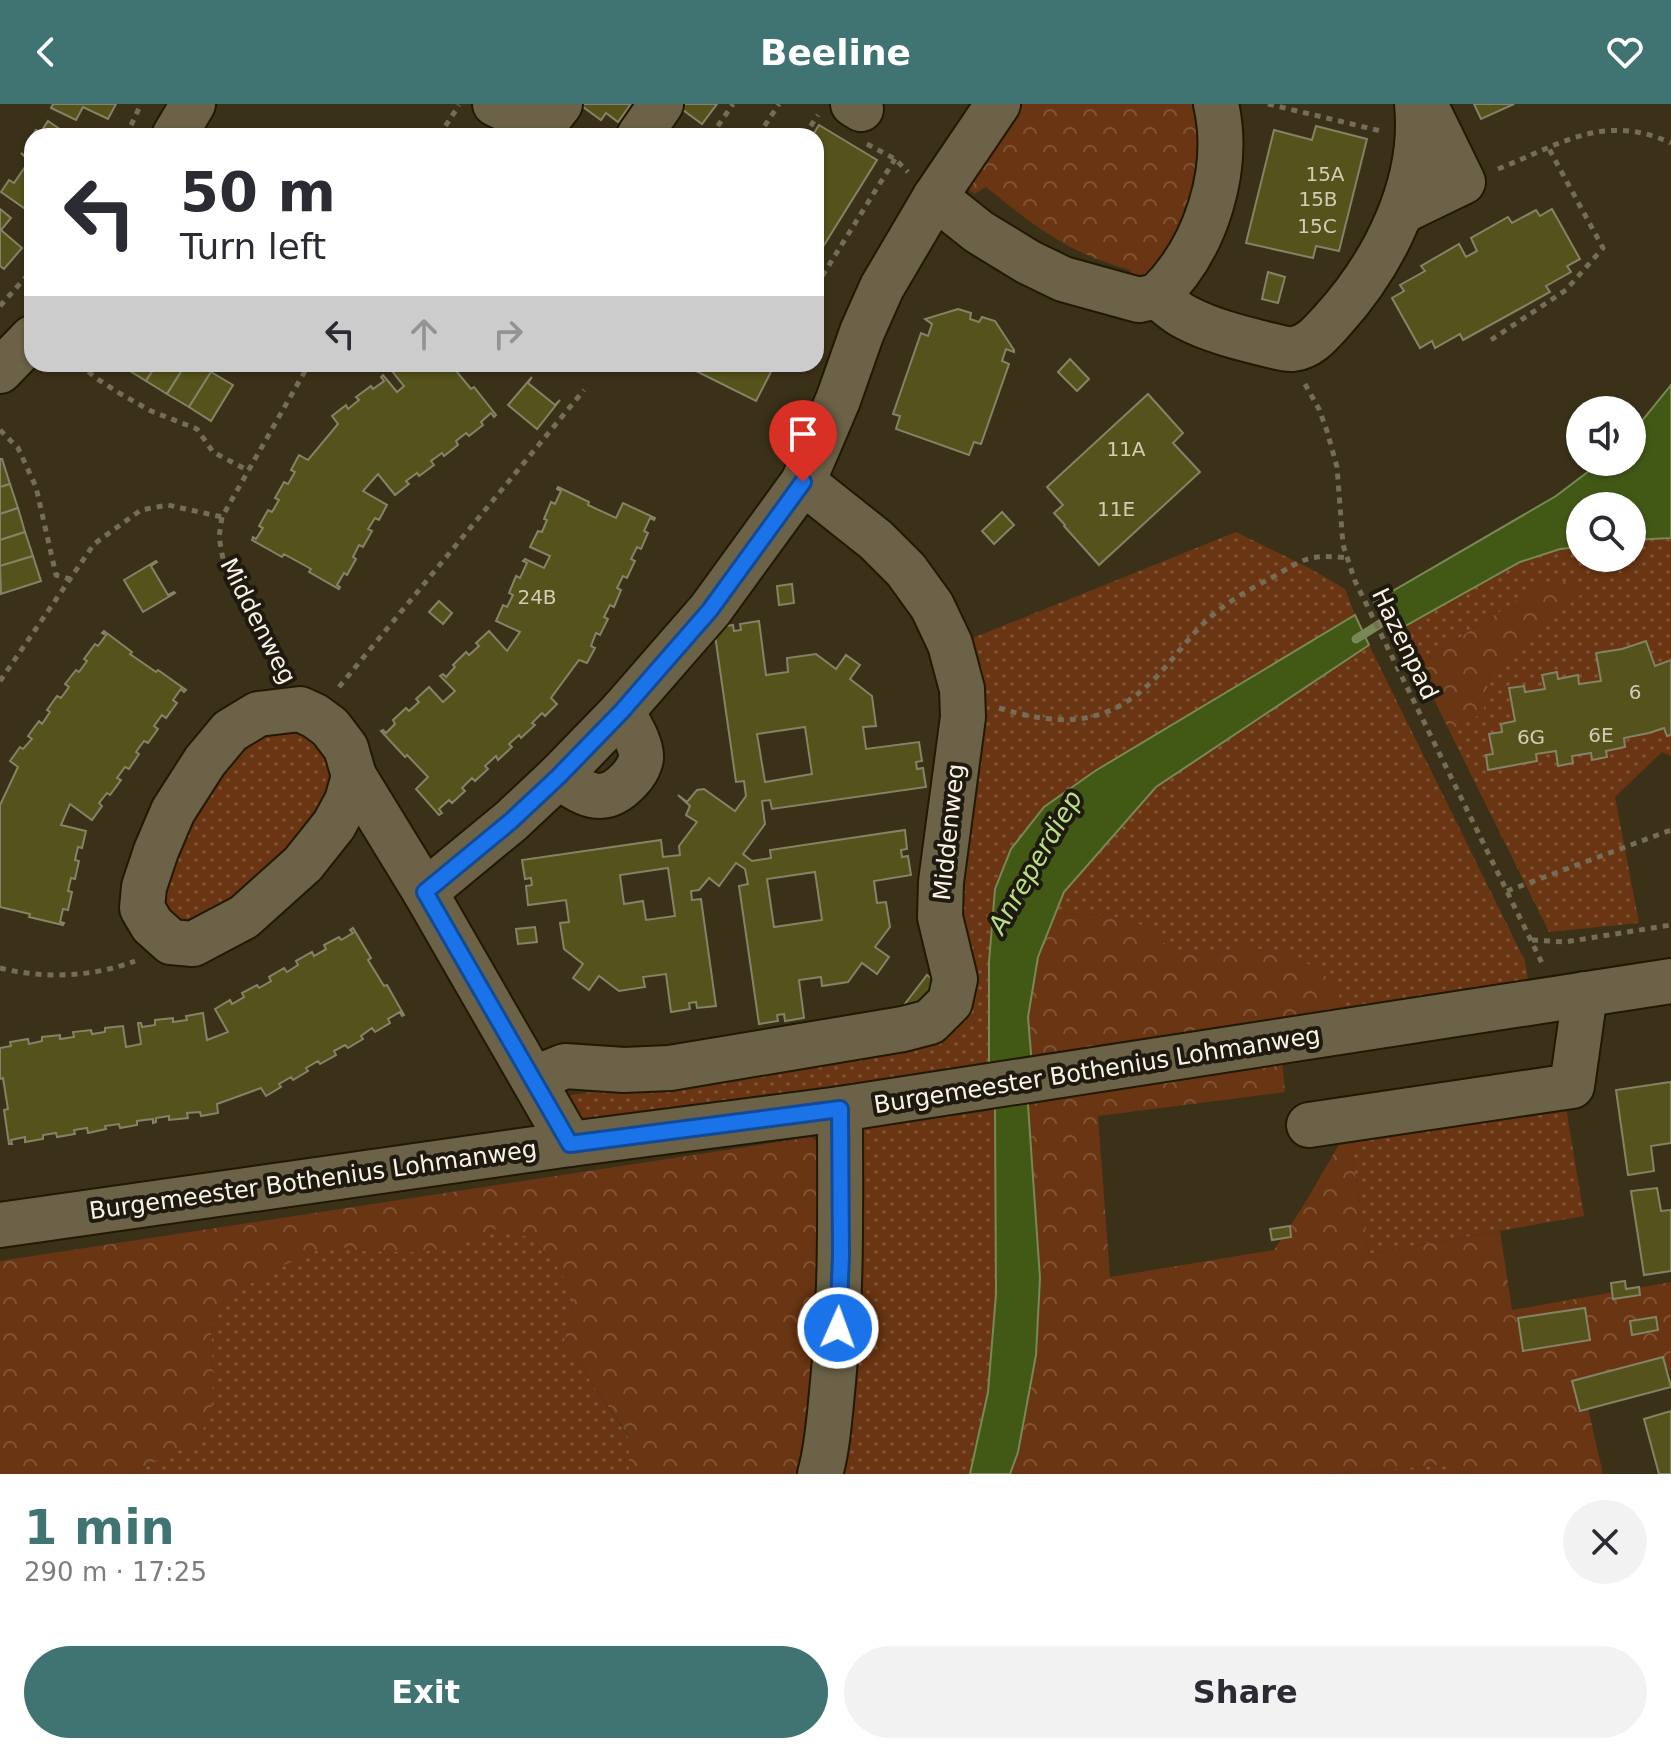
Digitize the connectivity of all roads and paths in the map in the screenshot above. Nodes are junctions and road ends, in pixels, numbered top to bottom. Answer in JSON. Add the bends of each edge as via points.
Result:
{"nodes":[{"id":1,"x":141,"y":104,"type":"edge"},
{"id":2,"x":193,"y":104,"type":"edge"},
{"id":3,"x":459,"y":104,"type":"edge"},
{"id":4,"x":495,"y":104,"type":"edge"},
{"id":5,"x":661,"y":104,"type":"edge"},
{"id":6,"x":733,"y":104,"type":"edge"},
{"id":7,"x":779,"y":104,"type":"edge"},
{"id":8,"x":998,"y":104,"type":"edge"},
{"id":9,"x":1216,"y":104,"type":"edge"},
{"id":10,"x":1268,"y":104,"type":"edge"},
{"id":11,"x":846,"y":106,"type":"edge"},
{"id":12,"x":1420,"y":116,"type":"edge"},
{"id":13,"x":556,"y":122,"type":"edge"},
{"id":14,"x":130,"y":128,"type":"edge"},
{"id":15,"x":179,"y":128,"type":"edge"},
{"id":16,"x":444,"y":128,"type":"edge"},
{"id":17,"x":644,"y":128,"type":"edge"},
{"id":18,"x":716,"y":128,"type":"edge"},
{"id":19,"x":763,"y":128,"type":"edge"},
{"id":20,"x":815,"y":128,"type":"edge"},
{"id":21,"x":1671,"y":143,"type":"edge"},
{"id":22,"x":1548,"y":147,"type":"junction"},
{"id":23,"x":895,"y":159,"type":"junction"},
{"id":24,"x":1463,"y":182,"type":"junction"},
{"id":25,"x":935,"y":197,"type":"junction"},
{"id":26,"x":1401,"y":212,"type":"junction"},
{"id":27,"x":824,"y":273,"type":"edge"},
{"id":28,"x":24,"y":279,"type":"edge"},
{"id":29,"x":1157,"y":296,"type":"junction"},
{"id":30,"x":0,"y":306,"type":"edge"},
{"id":31,"x":1491,"y":340,"type":"dead end"},
{"id":32,"x":24,"y":346,"type":"edge"},
{"id":33,"x":1290,"y":350,"type":"junction"},
{"id":34,"x":0,"y":371,"type":"edge"},
{"id":35,"x":89,"y":372,"type":"edge"},
{"id":36,"x":305,"y":372,"type":"edge"},
{"id":37,"x":584,"y":390,"type":"dead end"},
{"id":38,"x":0,"y":430,"type":"edge"},
{"id":39,"x":249,"y":471,"type":"junction"},
{"id":40,"x":803,"y":482,"type":"junction"},
{"id":41,"x":222,"y":517,"type":"junction"},
{"id":42,"x":1348,"y":558,"type":"junction"},
{"id":43,"x":70,"y":579,"type":"junction"},
{"id":44,"x":0,"y":681,"type":"edge"},
{"id":45,"x":962,"y":689,"type":"junction"},
{"id":46,"x":307,"y":712,"type":"junction"},
{"id":47,"x":354,"y":776,"type":"junction"},
{"id":48,"x":1671,"y":830,"type":"edge"},
{"id":49,"x":1506,"y":891,"type":"junction"},
{"id":50,"x":425,"y":892,"type":"junction"},
{"id":51,"x":1671,"y":925,"type":"edge"},
{"id":52,"x":171,"y":942,"type":"junction"},
{"id":53,"x":0,"y":968,"type":"edge"},
{"id":54,"x":1671,"y":981,"type":"edge"},
{"id":55,"x":1585,"y":994,"type":"junction"},
{"id":56,"x":533,"y":1079,"type":"junction"},
{"id":57,"x":840,"y":1109,"type":"junction"},
{"id":58,"x":1309,"y":1125,"type":"dead end"},
{"id":59,"x":570,"y":1144,"type":"junction"},
{"id":60,"x":0,"y":1225,"type":"edge"},
{"id":61,"x":820,"y":1474,"type":"edge"}],
"edges":[{"from":1,"to":14,"type":"path"},
{"from":2,"to":15,"type":"street"},
{"from":3,"to":16,"type":"path"},
{"from":4,"to":13,"type":"street"},
{"from":5,"to":17,"type":"street"},
{"from":6,"to":18,"type":"path"},
{"from":7,"to":19,"type":"path"},
{"from":8,"to":25,"type":"street"},
{"from":9,"to":29,"type":"street","via":[[1222,157],[1217,188],[1184,266]]},
{"from":10,"to":12,"type":"path"},
{"from":11,"to":20,"type":"path"},
{"from":11,"to":23,"type":"path","via":[[846,132]]},
{"from":12,"to":24,"type":"street"},
{"from":12,"to":26,"type":"street"},
{"from":21,"to":22,"type":"path","via":[[1639,131],[1603,130]]},
{"from":22,"to":24,"type":"path"},
{"from":22,"to":31,"type":"path","via":[[1603,248],[1566,290]]},
{"from":23,"to":25,"type":"path"},
{"from":23,"to":27,"type":"path"},
{"from":24,"to":26,"type":"street"},
{"from":25,"to":29,"type":"street","via":[[979,232],[1063,279],[1139,300]]},
{"from":25,"to":40,"type":"street","via":[[882,287]]},
{"from":26,"to":33,"type":"street","via":[[1360,288],[1316,338]]},
{"from":28,"to":30,"type":"path"},
{"from":29,"to":33,"type":"street","via":[[1184,317],[1216,330]]},
{"from":32,"to":34,"type":"street"},
{"from":33,"to":42,"type":"path","name":"Hazenpad","via":[[1331,443]]},
{"from":35,"to":39,"type":"path","via":[[151,411],[197,429],[213,452]]},
{"from":36,"to":39,"type":"path"},
{"from":37,"to":46,"type":"path","name":"Middenweg","via":[[453,551]]},
{"from":38,"to":43,"type":"path","via":[[18,448],[36,487],[56,575]]},
{"from":39,"to":41,"type":"path"},
{"from":40,"to":45,"type":"street","name":"Middenweg","via":[[906,570],[950,644]]},
{"from":40,"to":50,"type":"street","via":[[710,610],[622,711],[511,821]]},
{"from":41,"to":43,"type":"path","via":[[168,505],[141,510],[94,544]]},
{"from":41,"to":46,"type":"path","name":"Middenweg","via":[[223,559]]},
{"from":42,"to":45,"type":"path","via":[[1304,559],[1234,599],[1207,620],[1150,684],[1106,713],[1050,720],[998,707]]},
{"from":42,"to":49,"type":"path","name":"Hazenpad","via":[[1364,603]]},
{"from":43,"to":44,"type":"path"},
{"from":45,"to":56,"type":"street","name":"Middenweg","via":[[940,917],[955,979],[950,1002],[930,1022],[670,1068],[565,1066]]},
{"from":46,"to":47,"type":"street","via":[[330,727],[346,748]]},
{"from":46,"to":52,"type":"street","name":"Middenweg","via":[[258,714],[230,731],[173,811],[144,887],[142,908]]},
{"from":47,"to":50,"type":"street"},
{"from":47,"to":52,"type":"street","via":[[334,825],[273,892],[244,917],[193,944]]},
{"from":48,"to":49,"type":"path"},
{"from":49,"to":51,"type":"path","name":"Hazenpad","via":[[1531,940],[1565,942]]},
{"from":50,"to":56,"type":"street"},
{"from":52,"to":53,"type":"path","via":[[117,968],[90,973]]},
{"from":54,"to":55,"type":"street","name":"Burgemeester Bothenius Lohmanweg"},
{"from":55,"to":57,"type":"street","name":"Burgemeester Bothenius Lohmanweg"},
{"from":55,"to":58,"type":"street","via":[[1572,1086]]},
{"from":56,"to":59,"type":"street"},
{"from":57,"to":59,"type":"street","name":"Burgemeester Bothenius Lohmanweg"},
{"from":57,"to":61,"type":"street","via":[[838,1328]]},
{"from":59,"to":60,"type":"street","name":"Burgemeester Bothenius Lohmanweg"}]}
